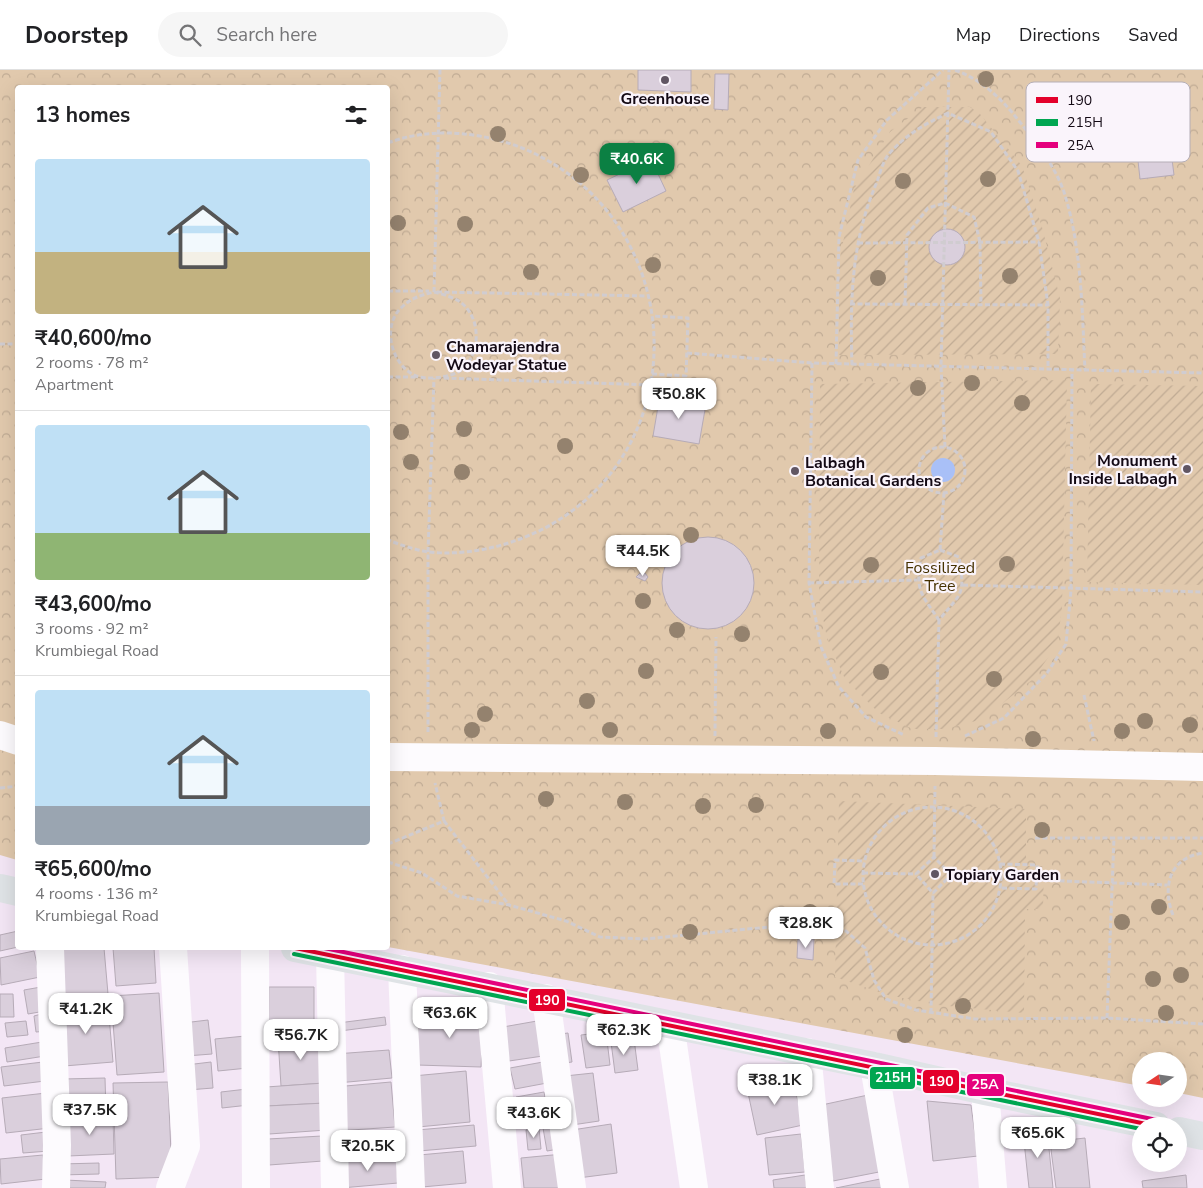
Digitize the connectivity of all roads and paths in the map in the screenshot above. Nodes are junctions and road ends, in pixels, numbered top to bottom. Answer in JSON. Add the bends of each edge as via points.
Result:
{"nodes":[{"id":1,"x":440,"y":70,"type":"edge"},
{"id":2,"x":943,"y":70,"type":"edge"},
{"id":3,"x":949,"y":70,"type":"edge"},
{"id":4,"x":955,"y":70,"type":"edge"},
{"id":5,"x":948,"y":113,"type":"junction"},
{"id":6,"x":1026,"y":129,"type":"edge"},
{"id":7,"x":439,"y":134,"type":"junction"},
{"id":8,"x":390,"y":143,"type":"edge"},
{"id":9,"x":1048,"y":162,"type":"edge"},
{"id":10,"x":945,"y":203,"type":"junction"},
{"id":11,"x":944,"y":242,"type":"junction"},
{"id":12,"x":980,"y":242,"type":"junction"},
{"id":13,"x":1039,"y":242,"type":"junction"},
{"id":14,"x":858,"y":243,"type":"junction"},
{"id":15,"x":907,"y":243,"type":"junction"},
{"id":16,"x":390,"y":291,"type":"edge"},
{"id":17,"x":434,"y":292,"type":"junction"},
{"id":18,"x":649,"y":296,"type":"junction"},
{"id":19,"x":850,"y":304,"type":"junction"},
{"id":20,"x":905,"y":304,"type":"junction"},
{"id":21,"x":942,"y":304,"type":"junction"},
{"id":22,"x":981,"y":304,"type":"junction"},
{"id":23,"x":1048,"y":305,"type":"junction"},
{"id":24,"x":653,"y":316,"type":"junction"},
{"id":25,"x":0,"y":344,"type":"edge"},
{"id":26,"x":15,"y":344,"type":"edge"},
{"id":27,"x":687,"y":353,"type":"junction"},
{"id":28,"x":812,"y":363,"type":"junction"},
{"id":29,"x":836,"y":364,"type":"junction"},
{"id":30,"x":852,"y":365,"type":"junction"},
{"id":31,"x":941,"y":366,"type":"junction"},
{"id":32,"x":1048,"y":369,"type":"junction"},
{"id":33,"x":1072,"y":369,"type":"junction"},
{"id":34,"x":1085,"y":370,"type":"junction"},
{"id":35,"x":1203,"y":372,"type":"edge"},
{"id":36,"x":652,"y":374,"type":"junction"},
{"id":37,"x":390,"y":376,"type":"edge"},
{"id":38,"x":434,"y":378,"type":"junction"},
{"id":39,"x":651,"y":385,"type":"junction"},
{"id":40,"x":945,"y":447,"type":"junction"},
{"id":41,"x":944,"y":493,"type":"junction"},
{"id":42,"x":390,"y":541,"type":"edge"},
{"id":43,"x":940,"y":550,"type":"junction"},
{"id":44,"x":428,"y":552,"type":"junction"},
{"id":45,"x":917,"y":580,"type":"junction"},
{"id":46,"x":809,"y":584,"type":"junction"},
{"id":47,"x":963,"y":585,"type":"junction"},
{"id":48,"x":1071,"y":590,"type":"junction"},
{"id":49,"x":1203,"y":592,"type":"edge"},
{"id":50,"x":939,"y":620,"type":"junction"},
{"id":51,"x":716,"y":637,"type":"dead end"},
{"id":52,"x":1084,"y":694,"type":"dead end"},
{"id":53,"x":0,"y":735,"type":"edge"},
{"id":54,"x":912,"y":738,"type":"dead end"},
{"id":55,"x":960,"y":738,"type":"dead end"},
{"id":56,"x":15,"y":740,"type":"edge"},
{"id":57,"x":428,"y":756,"type":"junction"},
{"id":58,"x":390,"y":757,"type":"edge"},
{"id":59,"x":714,"y":759,"type":"junction"},
{"id":60,"x":935,"y":761,"type":"junction"},
{"id":61,"x":1096,"y":764,"type":"junction"},
{"id":62,"x":1203,"y":766,"type":"edge"},
{"id":63,"x":15,"y":786,"type":"edge"},
{"id":64,"x":0,"y":788,"type":"edge"},
{"id":65,"x":934,"y":806,"type":"junction"},
{"id":66,"x":444,"y":821,"type":"junction"},
{"id":67,"x":1035,"y":838,"type":"dead end"},
{"id":68,"x":1114,"y":838,"type":"junction"},
{"id":69,"x":1203,"y":838,"type":"edge"},
{"id":70,"x":390,"y":843,"type":"edge"},
{"id":71,"x":1203,"y":853,"type":"edge"},
{"id":72,"x":934,"y":857,"type":"junction"},
{"id":73,"x":864,"y":862,"type":"junction"},
{"id":74,"x":390,"y":863,"type":"edge"},
{"id":75,"x":1000,"y":864,"type":"junction"},
{"id":76,"x":863,"y":873,"type":"junction"},
{"id":77,"x":916,"y":874,"type":"junction"},
{"id":78,"x":951,"y":876,"type":"junction"},
{"id":79,"x":1001,"y":876,"type":"junction"},
{"id":80,"x":1037,"y":880,"type":"junction"},
{"id":81,"x":1113,"y":883,"type":"junction"},
{"id":82,"x":863,"y":884,"type":"junction"},
{"id":83,"x":1167,"y":885,"type":"junction"},
{"id":84,"x":0,"y":888,"type":"edge"},
{"id":85,"x":1000,"y":888,"type":"junction"},
{"id":86,"x":15,"y":891,"type":"edge"},
{"id":87,"x":933,"y":893,"type":"junction"},
{"id":88,"x":509,"y":905,"type":"junction"},
{"id":89,"x":1173,"y":915,"type":"dead end"},
{"id":90,"x":932,"y":946,"type":"junction"},
{"id":91,"x":50,"y":950,"type":"edge"},
{"id":92,"x":173,"y":950,"type":"edge"},
{"id":93,"x":255,"y":950,"type":"edge"},
{"id":94,"x":307,"y":950,"type":"edge"},
{"id":95,"x":330,"y":954,"type":"junction"},
{"id":96,"x":402,"y":969,"type":"junction"},
{"id":97,"x":489,"y":986,"type":"junction"},
{"id":98,"x":546,"y":998,"type":"junction"},
{"id":99,"x":931,"y":1013,"type":"junction"},
{"id":100,"x":1107,"y":1018,"type":"junction"},
{"id":101,"x":670,"y":1024,"type":"junction"},
{"id":102,"x":1203,"y":1024,"type":"edge"},
{"id":103,"x":807,"y":1052,"type":"junction"},
{"id":104,"x":874,"y":1066,"type":"junction"},
{"id":105,"x":985,"y":1091,"type":"junction"},
{"id":106,"x":1132,"y":1121,"type":"edge"},
{"id":107,"x":1187,"y":1133,"type":"edge"},
{"id":108,"x":1203,"y":1136,"type":"edge"},
{"id":109,"x":56,"y":1188,"type":"edge"},
{"id":110,"x":170,"y":1188,"type":"edge"},
{"id":111,"x":256,"y":1188,"type":"edge"},
{"id":112,"x":335,"y":1188,"type":"edge"},
{"id":113,"x":411,"y":1188,"type":"edge"},
{"id":114,"x":507,"y":1188,"type":"edge"},
{"id":115,"x":572,"y":1188,"type":"edge"},
{"id":116,"x":694,"y":1188,"type":"edge"},
{"id":117,"x":820,"y":1188,"type":"edge"},
{"id":118,"x":895,"y":1188,"type":"edge"},
{"id":119,"x":993,"y":1188,"type":"edge"}],
"edges":[{"from":1,"to":7,"type":"path"},
{"from":2,"to":29,"type":"path","via":[[887,120],[858,160],[839,236]]},
{"from":3,"to":5,"type":"path"},
{"from":4,"to":6,"type":"path","via":[[974,77],[1003,100]]},
{"from":5,"to":10,"type":"path"},
{"from":5,"to":13,"type":"path","via":[[991,132],[1018,171]]},
{"from":5,"to":14,"type":"path","via":[[916,128],[888,155],[868,201]]},
{"from":7,"to":8,"type":"path"},
{"from":7,"to":17,"type":"path"},
{"from":7,"to":18,"type":"path","via":[[466,134],[501,141],[544,158],[566,172],[606,208],[622,230],[635,254]]},
{"from":9,"to":34,"type":"path","via":[[1064,191],[1076,247]]},
{"from":10,"to":11,"type":"path"},
{"from":10,"to":12,"type":"path","via":[[974,216]]},
{"from":10,"to":15,"type":"path","via":[[928,208],[907,235]]},
{"from":11,"to":12,"type":"path"},
{"from":11,"to":15,"type":"path"},
{"from":11,"to":21,"type":"path"},
{"from":12,"to":13,"type":"path"},
{"from":12,"to":22,"type":"path"},
{"from":13,"to":23,"type":"path"},
{"from":14,"to":15,"type":"path"},
{"from":14,"to":19,"type":"path"},
{"from":15,"to":20,"type":"path"},
{"from":16,"to":17,"type":"path"},
{"from":17,"to":18,"type":"path"},
{"from":17,"to":38,"type":"path","via":[[459,301],[470,313],[477,330],[475,350],[467,364],[455,375]]},
{"from":17,"to":38,"type":"path","via":[[414,297],[399,310],[391,328],[392,347],[398,361],[416,376]]},
{"from":18,"to":24,"type":"path"},
{"from":19,"to":20,"type":"path"},
{"from":19,"to":30,"type":"path"},
{"from":20,"to":21,"type":"path"},
{"from":21,"to":22,"type":"path"},
{"from":21,"to":31,"type":"path"},
{"from":22,"to":23,"type":"path"},
{"from":23,"to":32,"type":"path"},
{"from":24,"to":27,"type":"path","via":[[688,318]]},
{"from":24,"to":36,"type":"path"},
{"from":25,"to":26,"type":"path"},
{"from":27,"to":28,"type":"path"},
{"from":27,"to":36,"type":"path","via":[[686,376]]},
{"from":28,"to":29,"type":"path"},
{"from":28,"to":46,"type":"path"},
{"from":29,"to":30,"type":"path"},
{"from":30,"to":31,"type":"path"},
{"from":31,"to":32,"type":"path"},
{"from":31,"to":40,"type":"path"},
{"from":32,"to":33,"type":"path"},
{"from":33,"to":34,"type":"path"},
{"from":33,"to":48,"type":"path"},
{"from":34,"to":35,"type":"path"},
{"from":36,"to":39,"type":"path"},
{"from":37,"to":38,"type":"path"},
{"from":38,"to":39,"type":"path"},
{"from":38,"to":44,"type":"path"},
{"from":39,"to":44,"type":"path","via":[[635,433],[622,456],[590,495],[571,512],[504,545],[479,550]]},
{"from":40,"to":41,"type":"path","via":[[958,453],[965,466],[958,487]]},
{"from":40,"to":41,"type":"path","via":[[937,447],[924,455],[919,470],[929,489]]},
{"from":41,"to":43,"type":"path"},
{"from":42,"to":44,"type":"path"},
{"from":43,"to":45,"type":"path","via":[[921,558]]},
{"from":43,"to":47,"type":"path","via":[[959,557]]},
{"from":44,"to":57,"type":"path"},
{"from":45,"to":46,"type":"path"},
{"from":45,"to":50,"type":"path","via":[[922,596]]},
{"from":46,"to":54,"type":"path","via":[[821,647],[839,687],[866,717]]},
{"from":47,"to":48,"type":"path"},
{"from":47,"to":50,"type":"path","via":[[959,596]]},
{"from":48,"to":49,"type":"path"},
{"from":48,"to":55,"type":"path","via":[[1066,644],[1047,673],[1004,718]]},
{"from":50,"to":60,"type":"path"},
{"from":51,"to":59,"type":"path"},
{"from":52,"to":61,"type":"path"},
{"from":53,"to":56,"type":"street"},
{"from":57,"to":58,"type":"street"},
{"from":57,"to":59,"type":"street"},
{"from":57,"to":66,"type":"path"},
{"from":59,"to":60,"type":"street"},
{"from":60,"to":61,"type":"street"},
{"from":60,"to":65,"type":"path"},
{"from":61,"to":62,"type":"street"},
{"from":63,"to":64,"type":"path"},
{"from":65,"to":72,"type":"path"},
{"from":65,"to":73,"type":"path","via":[[910,810],[889,821],[874,839]]},
{"from":65,"to":75,"type":"path","via":[[948,808],[972,819],[991,839]]},
{"from":66,"to":70,"type":"path"},
{"from":66,"to":88,"type":"path"},
{"from":67,"to":68,"type":"path"},
{"from":68,"to":69,"type":"path"},
{"from":68,"to":81,"type":"path"},
{"from":71,"to":83,"type":"path","via":[[1185,859],[1176,867]]},
{"from":72,"to":77,"type":"path"},
{"from":72,"to":78,"type":"path"},
{"from":73,"to":76,"type":"path"},
{"from":73,"to":82,"type":"path","via":[[835,860],[834,884]]},
{"from":74,"to":88,"type":"path","via":[[422,873],[457,896]]},
{"from":75,"to":79,"type":"path"},
{"from":75,"to":80,"type":"path","via":[[1037,865]]},
{"from":76,"to":77,"type":"path"},
{"from":76,"to":82,"type":"path"},
{"from":77,"to":87,"type":"path"},
{"from":78,"to":79,"type":"path"},
{"from":78,"to":87,"type":"path"},
{"from":79,"to":85,"type":"path"},
{"from":80,"to":81,"type":"path"},
{"from":80,"to":85,"type":"path","via":[[1036,888]]},
{"from":81,"to":83,"type":"path"},
{"from":81,"to":100,"type":"path"},
{"from":82,"to":90,"type":"path","via":[[871,908],[886,928],[907,941]]},
{"from":83,"to":89,"type":"path","via":[[1168,903]]},
{"from":84,"to":86,"type":"main road"},
{"from":85,"to":90,"type":"path","via":[[990,914],[976,929],[959,940]]},
{"from":87,"to":90,"type":"path"},
{"from":88,"to":99,"type":"path","via":[[566,921],[600,937],[645,939],[770,927],[846,931],[865,948],[874,980],[886,999]]},
{"from":90,"to":99,"type":"path"},
{"from":91,"to":109,"type":"street"},
{"from":92,"to":110,"type":"street","via":[[186,1146]]},
{"from":93,"to":111,"type":"street"},
{"from":94,"to":95,"type":"main road"},
{"from":95,"to":96,"type":"main road"},
{"from":95,"to":112,"type":"street"},
{"from":96,"to":97,"type":"main road"},
{"from":96,"to":113,"type":"street"},
{"from":97,"to":98,"type":"main road"},
{"from":97,"to":114,"type":"street"},
{"from":98,"to":101,"type":"main road"},
{"from":98,"to":115,"type":"street"},
{"from":99,"to":100,"type":"path","via":[[975,1020]]},
{"from":100,"to":102,"type":"path"},
{"from":101,"to":103,"type":"main road"},
{"from":101,"to":116,"type":"street"},
{"from":103,"to":104,"type":"main road"},
{"from":103,"to":117,"type":"street"},
{"from":104,"to":105,"type":"main road"},
{"from":104,"to":118,"type":"street"},
{"from":105,"to":106,"type":"main road"},
{"from":105,"to":119,"type":"street"},
{"from":107,"to":108,"type":"main road"}]}
